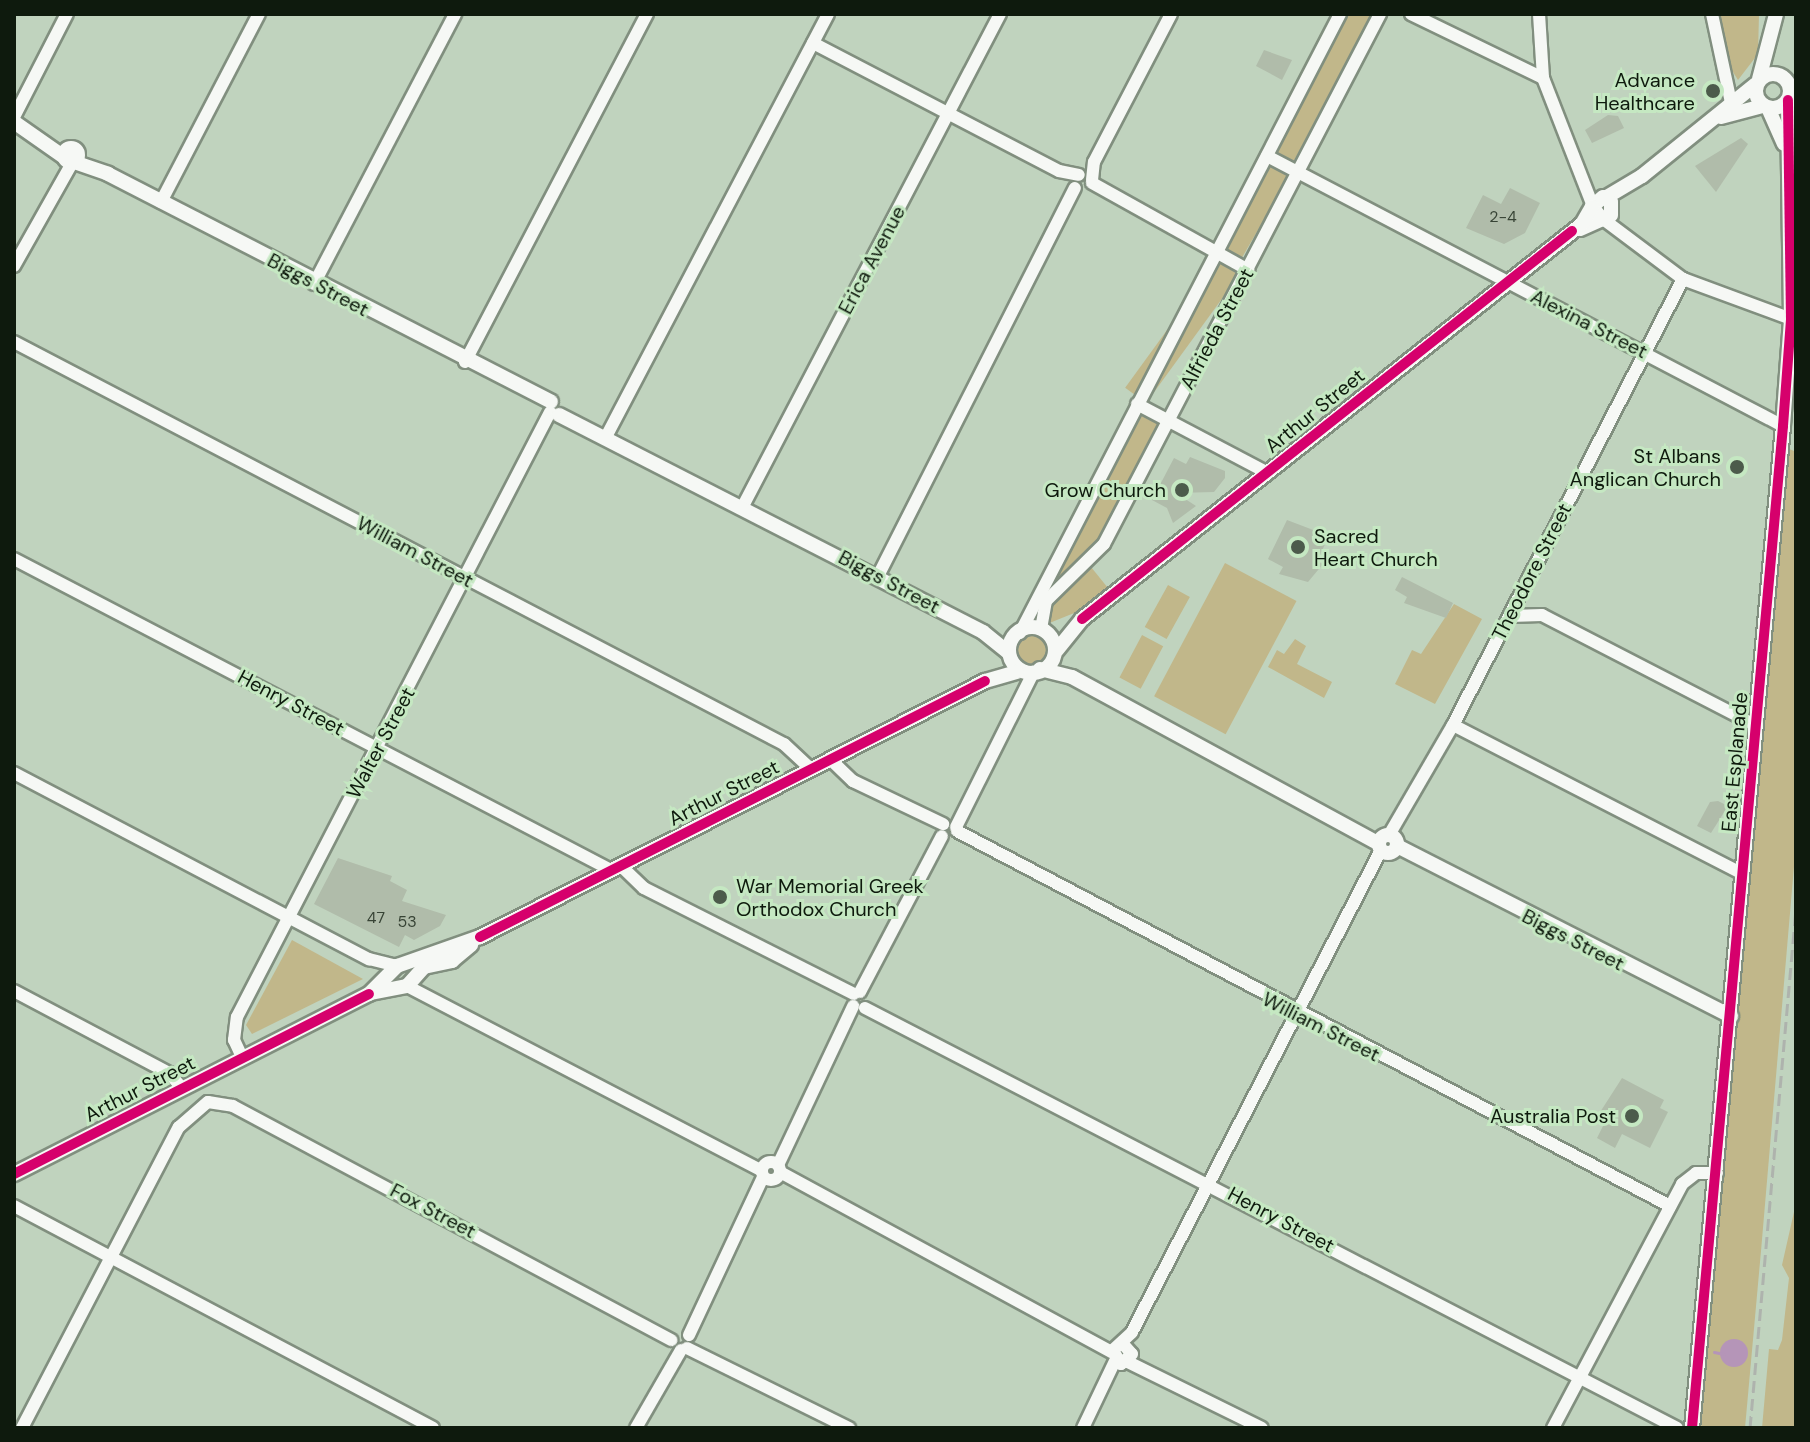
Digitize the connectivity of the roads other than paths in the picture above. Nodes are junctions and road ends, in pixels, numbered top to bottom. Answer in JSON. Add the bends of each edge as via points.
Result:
{"nodes":[{"id":1,"x":67,"y":14,"type":"edge"},
{"id":2,"x":259,"y":14,"type":"edge"},
{"id":3,"x":455,"y":14,"type":"edge"},
{"id":4,"x":647,"y":14,"type":"edge"},
{"id":5,"x":828,"y":14,"type":"edge"},
{"id":6,"x":1000,"y":14,"type":"edge"},
{"id":7,"x":1171,"y":14,"type":"edge"},
{"id":8,"x":1340,"y":14,"type":"edge"},
{"id":9,"x":1380,"y":14,"type":"edge"},
{"id":10,"x":1411,"y":14,"type":"edge"},
{"id":11,"x":1539,"y":14,"type":"edge"},
{"id":12,"x":1712,"y":14,"type":"edge"},
{"id":13,"x":1776,"y":14,"type":"edge"},
{"id":14,"x":813,"y":43,"type":"junction"},
{"id":15,"x":1770,"y":50,"type":"junction"},
{"id":16,"x":1784,"y":77,"type":"junction"},
{"id":17,"x":1543,"y":78,"type":"junction"},
{"id":18,"x":1725,"y":78,"type":"junction"},
{"id":19,"x":1754,"y":86,"type":"junction"},
{"id":20,"x":1788,"y":100,"type":"junction"},
{"id":21,"x":1731,"y":103,"type":"junction"},
{"id":22,"x":1766,"y":107,"type":"junction"},
{"id":23,"x":948,"y":114,"type":"junction"},
{"id":24,"x":14,"y":120,"type":"edge"},
{"id":25,"x":1711,"y":121,"type":"junction"},
{"id":26,"x":70,"y":156,"type":"junction"},
{"id":27,"x":1267,"y":156,"type":"junction"},
{"id":28,"x":1790,"y":159,"type":"junction"},
{"id":29,"x":1300,"y":173,"type":"junction"},
{"id":30,"x":1083,"y":184,"type":"junction"},
{"id":31,"x":161,"y":202,"type":"junction"},
{"id":32,"x":1603,"y":208,"type":"junction"},
{"id":33,"x":1215,"y":252,"type":"junction"},
{"id":34,"x":14,"y":266,"type":"edge"},
{"id":35,"x":1248,"y":270,"type":"junction"},
{"id":36,"x":1683,"y":279,"type":"junction"},
{"id":37,"x":1508,"y":281,"type":"junction"},
{"id":38,"x":314,"y":284,"type":"junction"},
{"id":39,"x":1791,"y":319,"type":"junction"},
{"id":40,"x":14,"y":342,"type":"edge"},
{"id":41,"x":1645,"y":353,"type":"junction"},
{"id":42,"x":465,"y":362,"type":"junction"},
{"id":43,"x":1137,"y":404,"type":"junction"},
{"id":44,"x":554,"y":410,"type":"junction"},
{"id":45,"x":1169,"y":421,"type":"junction"},
{"id":46,"x":1783,"y":426,"type":"junction"},
{"id":47,"x":607,"y":435,"type":"junction"},
{"id":48,"x":1268,"y":473,"type":"junction"},
{"id":49,"x":743,"y":506,"type":"junction"},
{"id":50,"x":14,"y":559,"type":"edge"},
{"id":51,"x":878,"y":576,"type":"junction"},
{"id":52,"x":466,"y":578,"type":"junction"},
{"id":53,"x":1524,"y":588,"type":"junction"},
{"id":54,"x":1542,"y":615,"type":"junction"},
{"id":55,"x":1510,"y":616,"type":"junction"},
{"id":56,"x":1082,"y":619,"type":"junction"},
{"id":57,"x":1044,"y":630,"type":"junction"},
{"id":58,"x":983,"y":632,"type":"junction"},
{"id":59,"x":1018,"y":635,"type":"junction"},
{"id":60,"x":1056,"y":652,"type":"junction"},
{"id":61,"x":1008,"y":653,"type":"junction"},
{"id":62,"x":1028,"y":671,"type":"junction"},
{"id":63,"x":1072,"y":677,"type":"junction"},
{"id":64,"x":985,"y":681,"type":"junction"},
{"id":65,"x":1453,"y":725,"type":"junction"},
{"id":66,"x":1757,"y":726,"type":"junction"},
{"id":67,"x":378,"y":748,"type":"junction"},
{"id":68,"x":830,"y":759,"type":"junction"},
{"id":69,"x":811,"y":769,"type":"junction"},
{"id":70,"x":14,"y":773,"type":"edge"},
{"id":71,"x":948,"y":831,"type":"junction"},
{"id":72,"x":1388,"y":844,"type":"junction"},
{"id":73,"x":615,"y":868,"type":"junction"},
{"id":74,"x":1743,"y":874,"type":"junction"},
{"id":75,"x":289,"y":917,"type":"junction"},
{"id":76,"x":401,"y":976,"type":"junction"},
{"id":77,"x":14,"y":991,"type":"edge"},
{"id":78,"x":860,"y":1001,"type":"junction"},
{"id":79,"x":1300,"y":1016,"type":"junction"},
{"id":80,"x":1731,"y":1016,"type":"junction"},
{"id":81,"x":242,"y":1057,"type":"junction"},
{"id":82,"x":182,"y":1088,"type":"junction"},
{"id":83,"x":770,"y":1171,"type":"junction"},
{"id":84,"x":1717,"y":1173,"type":"junction"},
{"id":85,"x":14,"y":1174,"type":"edge"},
{"id":86,"x":1212,"y":1183,"type":"junction"},
{"id":87,"x":14,"y":1206,"type":"edge"},
{"id":88,"x":1670,"y":1206,"type":"junction"},
{"id":89,"x":110,"y":1259,"type":"junction"},
{"id":90,"x":682,"y":1341,"type":"junction"},
{"id":91,"x":1122,"y":1354,"type":"junction"},
{"id":92,"x":1579,"y":1378,"type":"junction"},
{"id":93,"x":18,"y":1427,"type":"edge"},
{"id":94,"x":433,"y":1428,"type":"edge"},
{"id":95,"x":636,"y":1428,"type":"edge"},
{"id":96,"x":849,"y":1428,"type":"edge"},
{"id":97,"x":1083,"y":1428,"type":"edge"},
{"id":98,"x":1262,"y":1428,"type":"edge"},
{"id":99,"x":1553,"y":1428,"type":"edge"},
{"id":100,"x":1677,"y":1428,"type":"edge"},
{"id":101,"x":1692,"y":1428,"type":"edge"}],
"edges":[{"from":1,"to":24,"type":"street"},
{"from":2,"to":31,"type":"street"},
{"from":3,"to":38,"type":"street"},
{"from":4,"to":42,"type":"street"},
{"from":5,"to":14,"type":"street"},
{"from":6,"to":23,"type":"street","name":"Erica Avenue"},
{"from":7,"to":30,"type":"street"},
{"from":8,"to":27,"type":"street","name":"Alfrieda Street"},
{"from":9,"to":29,"type":"street","name":"Alfrieda Street"},
{"from":10,"to":17,"type":"street"},
{"from":11,"to":17,"type":"street"},
{"from":12,"to":18,"type":"street"},
{"from":13,"to":15,"type":"street"},
{"from":14,"to":23,"type":"street"},
{"from":14,"to":47,"type":"street"},
{"from":15,"to":16,"type":"street"},
{"from":15,"to":19,"type":"street"},
{"from":16,"to":19,"type":"street"},
{"from":16,"to":20,"type":"street","name":"East Esplanade"},
{"from":17,"to":32,"type":"street","via":[[1582,175]]},
{"from":18,"to":19,"type":"street"},
{"from":18,"to":21,"type":"street"},
{"from":19,"to":21,"type":"street"},
{"from":19,"to":22,"type":"street","name":"East Esplanade"},
{"from":20,"to":22,"type":"street"},
{"from":20,"to":28,"type":"street","name":"East Esplanade"},
{"from":21,"to":25,"type":"street"},
{"from":22,"to":25,"type":"street"},
{"from":22,"to":28,"type":"street","name":"East Esplanade"},
{"from":23,"to":30,"type":"street"},
{"from":23,"to":49,"type":"street","name":"Erica Avenue"},
{"from":24,"to":26,"type":"street","name":"Biggs Street"},
{"from":25,"to":32,"type":"street"},
{"from":26,"to":31,"type":"street","name":"Biggs Street"},
{"from":26,"to":34,"type":"street"},
{"from":27,"to":29,"type":"street","name":"Alexina Street"},
{"from":27,"to":33,"type":"street","name":"Alfrieda Street"},
{"from":28,"to":39,"type":"street","name":"East Esplanade"},
{"from":29,"to":35,"type":"street","name":"Alfrieda Street"},
{"from":29,"to":37,"type":"street","name":"Alexina Street"},
{"from":30,"to":33,"type":"street"},
{"from":30,"to":51,"type":"street"},
{"from":31,"to":38,"type":"street","name":"Biggs Street"},
{"from":32,"to":36,"type":"street"},
{"from":32,"to":37,"type":"street","name":"Arthur Street"},
{"from":33,"to":35,"type":"street"},
{"from":33,"to":43,"type":"street","name":"Alfrieda Street"},
{"from":35,"to":45,"type":"street","name":"Alfrieda Street"},
{"from":36,"to":39,"type":"street"},
{"from":36,"to":41,"type":"street","name":"Theodore Street"},
{"from":37,"to":41,"type":"street","name":"Alexina Street"},
{"from":37,"to":48,"type":"street","name":"Arthur Street"},
{"from":38,"to":42,"type":"street","name":"Biggs Street"},
{"from":39,"to":46,"type":"street","name":"East Esplanade"},
{"from":40,"to":52,"type":"street","name":"William Street"},
{"from":41,"to":46,"type":"street","name":"Alexina Street"},
{"from":41,"to":53,"type":"street","name":"Theodore Street"},
{"from":42,"to":44,"type":"street","name":"Biggs Street"},
{"from":43,"to":45,"type":"street"},
{"from":43,"to":59,"type":"street","name":"Alfrieda Street"},
{"from":44,"to":47,"type":"street","name":"Biggs Street"},
{"from":44,"to":52,"type":"street","name":"Walter Street"},
{"from":45,"to":48,"type":"street"},
{"from":45,"to":57,"type":"street","name":"Alfrieda Street","via":[[1097,556],[1042,606]]},
{"from":46,"to":66,"type":"street","name":"East Esplanade"},
{"from":47,"to":49,"type":"street","name":"Biggs Street"},
{"from":48,"to":56,"type":"street","name":"Arthur Street"},
{"from":49,"to":51,"type":"street","name":"Biggs Street"},
{"from":50,"to":67,"type":"street","name":"Henry Street"},
{"from":51,"to":58,"type":"street","name":"Biggs Street"},
{"from":52,"to":67,"type":"street","name":"Walter Street"},
{"from":52,"to":69,"type":"street","name":"William Street","via":[[784,744]]},
{"from":53,"to":54,"type":"street"},
{"from":53,"to":55,"type":"street","name":"Theodore Street"},
{"from":54,"to":55,"type":"street"},
{"from":54,"to":66,"type":"street"},
{"from":55,"to":65,"type":"street","name":"Theodore Street"},
{"from":56,"to":57,"type":"street","name":"Arthur Street"},
{"from":56,"to":60,"type":"street","name":"Arthur Street"},
{"from":57,"to":59,"type":"street","name":"Biggs Street"},
{"from":57,"to":60,"type":"street","name":"Biggs Street"},
{"from":58,"to":59,"type":"street","name":"Biggs Street"},
{"from":58,"to":61,"type":"street","name":"Biggs Street"},
{"from":59,"to":61,"type":"street","name":"Arthur Street"},
{"from":60,"to":62,"type":"street","name":"Arthur Street"},
{"from":60,"to":63,"type":"street","name":"Biggs Street"},
{"from":61,"to":62,"type":"street"},
{"from":61,"to":64,"type":"street","name":"Arthur Street"},
{"from":62,"to":63,"type":"street","name":"Biggs Street"},
{"from":62,"to":64,"type":"street","name":"Arthur Street"},
{"from":62,"to":71,"type":"street"},
{"from":63,"to":72,"type":"street","name":"Biggs Street"},
{"from":64,"to":68,"type":"street","name":"Arthur Street"},
{"from":65,"to":72,"type":"street","name":"Theodore Street"},
{"from":65,"to":74,"type":"street"},
{"from":66,"to":74,"type":"street","name":"East Esplanade"},
{"from":67,"to":73,"type":"street","name":"Henry Street"},
{"from":67,"to":75,"type":"street","name":"Walter Street"},
{"from":68,"to":69,"type":"street","name":"Arthur Street"},
{"from":68,"to":71,"type":"street","name":"William Street","via":[[853,781]]},
{"from":69,"to":73,"type":"street","name":"Arthur Street"},
{"from":70,"to":75,"type":"street"},
{"from":71,"to":78,"type":"street"},
{"from":71,"to":79,"type":"street","name":"William Street"},
{"from":72,"to":79,"type":"street","name":"Theodore Street"},
{"from":72,"to":80,"type":"street","name":"Biggs Street"},
{"from":73,"to":76,"type":"street","name":"Arthur Street","via":[[480,937],[452,961]]},
{"from":73,"to":78,"type":"street","name":"Henry Street"},
{"from":74,"to":80,"type":"street","name":"East Esplanade"},
{"from":75,"to":76,"type":"street"},
{"from":75,"to":81,"type":"street","name":"Walter Street","via":[[235,1023]]},
{"from":76,"to":81,"type":"street","name":"Arthur Street"},
{"from":76,"to":83,"type":"street"},
{"from":77,"to":82,"type":"street","via":[[169,1073]]},
{"from":78,"to":83,"type":"street"},
{"from":78,"to":86,"type":"street","name":"Henry Street"},
{"from":79,"to":86,"type":"street","name":"Theodore Street"},
{"from":79,"to":88,"type":"street","name":"William Street"},
{"from":80,"to":84,"type":"street","name":"East Esplanade"},
{"from":81,"to":82,"type":"street","name":"Arthur Street"},
{"from":82,"to":85,"type":"street","name":"Arthur Street"},
{"from":83,"to":90,"type":"street"},
{"from":83,"to":91,"type":"street"},
{"from":84,"to":88,"type":"street","via":[[1689,1176]]},
{"from":84,"to":101,"type":"street","name":"East Esplanade"},
{"from":86,"to":91,"type":"street","name":"Theodore Street"},
{"from":86,"to":92,"type":"street","name":"Henry Street"},
{"from":87,"to":89,"type":"street"},
{"from":88,"to":92,"type":"street"},
{"from":89,"to":90,"type":"street","name":"Fox Street","via":[[182,1122],[208,1102],[233,1106]]},
{"from":89,"to":93,"type":"street"},
{"from":89,"to":94,"type":"street"},
{"from":90,"to":95,"type":"street"},
{"from":90,"to":96,"type":"street","name":"Fox Street"},
{"from":91,"to":97,"type":"street"},
{"from":91,"to":98,"type":"street"},
{"from":92,"to":99,"type":"street"},
{"from":92,"to":100,"type":"street","name":"Henry Street"}]}
